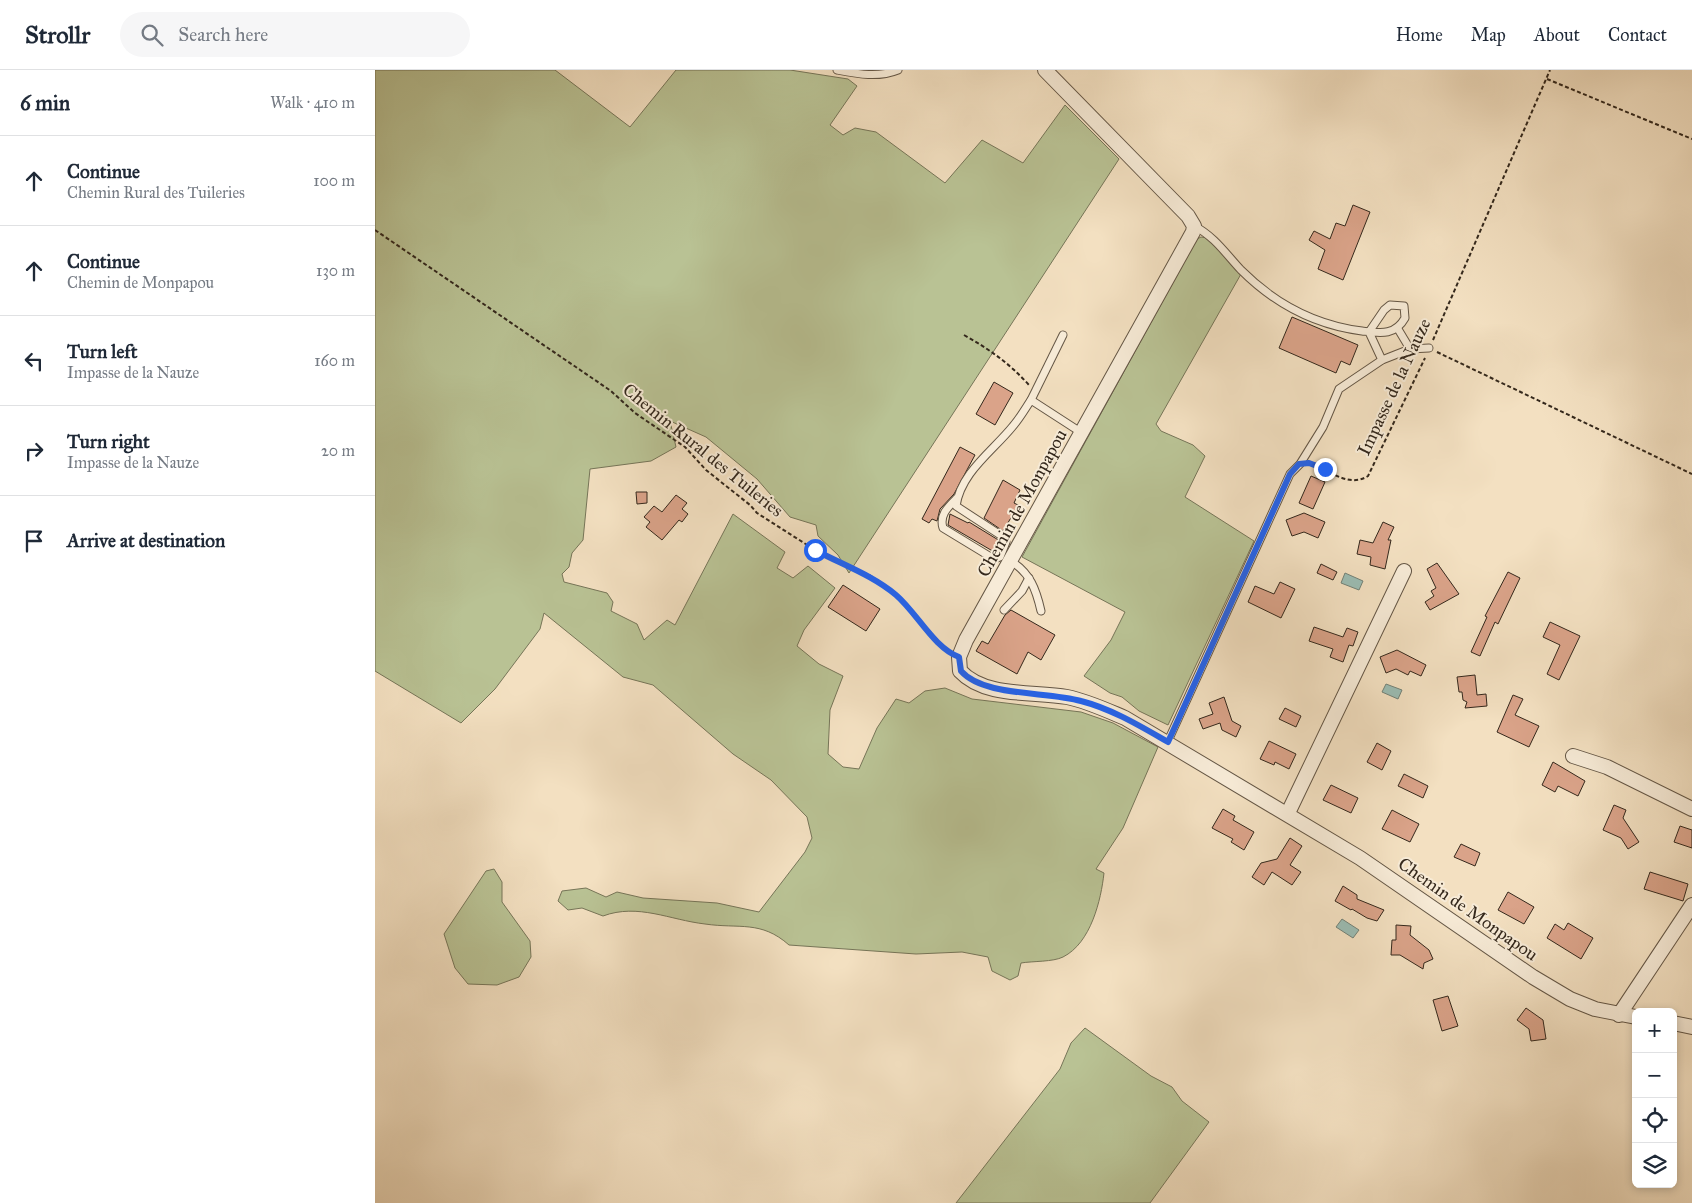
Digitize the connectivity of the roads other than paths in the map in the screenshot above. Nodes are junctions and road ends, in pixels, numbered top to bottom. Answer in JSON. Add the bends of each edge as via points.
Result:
{"nodes":[{"id":1,"x":837,"y":70,"type":"edge"},
{"id":2,"x":898,"y":70,"type":"edge"},
{"id":3,"x":1045,"y":70,"type":"edge"},
{"id":4,"x":1194,"y":226,"type":"junction"},
{"id":5,"x":1398,"y":329,"type":"junction"},
{"id":6,"x":1369,"y":332,"type":"junction"},
{"id":7,"x":1063,"y":335,"type":"dead end"},
{"id":8,"x":1429,"y":348,"type":"road end"},
{"id":9,"x":1410,"y":349,"type":"junction"},
{"id":10,"x":1382,"y":360,"type":"junction"},
{"id":11,"x":1031,"y":400,"type":"junction"},
{"id":12,"x":1082,"y":433,"type":"junction"},
{"id":13,"x":957,"y":498,"type":"junction"},
{"id":14,"x":1011,"y":560,"type":"junction"},
{"id":15,"x":1404,"y":571,"type":"dead end"},
{"id":16,"x":1029,"y":578,"type":"junction"},
{"id":17,"x":1004,"y":610,"type":"dead end"},
{"id":18,"x":1041,"y":612,"type":"dead end"},
{"id":19,"x":1168,"y":742,"type":"junction"},
{"id":20,"x":1573,"y":756,"type":"dead end"},
{"id":21,"x":1692,"y":809,"type":"edge"},
{"id":22,"x":1288,"y":813,"type":"junction"},
{"id":23,"x":1692,"y":905,"type":"edge"},
{"id":24,"x":1619,"y":1015,"type":"junction"},
{"id":25,"x":1632,"y":1017,"type":"edge"},
{"id":26,"x":1677,"y":1024,"type":"edge"},
{"id":27,"x":1692,"y":1027,"type":"edge"}],
"edges":[{"from":1,"to":2,"type":"lane","via":[[881,75]]},
{"from":3,"to":4,"type":"street","via":[[1188,216]]},
{"from":4,"to":6,"type":"lane","via":[[1211,237],[1242,271],[1278,301],[1308,317],[1342,328]]},
{"from":4,"to":12,"type":"street","name":"Chemin de Monpapou","via":[[1190,240]]},
{"from":5,"to":6,"type":"lane","via":[[1389,333]]},
{"from":5,"to":6,"type":"lane","via":[[1406,314],[1404,306],[1397,304],[1384,310]]},
{"from":5,"to":9,"type":"lane"},
{"from":6,"to":10,"type":"lane"},
{"from":7,"to":11,"type":"lane"},
{"from":8,"to":9,"type":"lane"},
{"from":9,"to":10,"type":"lane"},
{"from":10,"to":19,"type":"lane","via":[[1339,390],[1323,427],[1290,474]]},
{"from":11,"to":12,"type":"lane"},
{"from":11,"to":13,"type":"lane","via":[[1013,427],[981,458]]},
{"from":12,"to":14,"type":"street","name":"Chemin de Monpapou"},
{"from":13,"to":13,"type":"lane","via":[[956,506],[1005,538],[1007,542],[1000,557],[994,559],[943,528],[941,522],[946,510]]},
{"from":14,"to":16,"type":"lane"},
{"from":14,"to":19,"type":"street","name":"Chemin de Monpapou","via":[[966,640],[959,657],[961,671],[975,682],[1002,690],[1083,701],[1125,718]]},
{"from":15,"to":22,"type":"street"},
{"from":16,"to":17,"type":"lane"},
{"from":16,"to":18,"type":"lane","via":[[1036,588]]},
{"from":19,"to":22,"type":"street","name":"Chemin de Monpapou"},
{"from":20,"to":21,"type":"street","via":[[1607,767]]},
{"from":22,"to":24,"type":"street","name":"Chemin de Monpapou","via":[[1376,868],[1533,977],[1570,999]]},
{"from":23,"to":24,"type":"street"},
{"from":24,"to":25,"type":"street","name":"Chemin de Monpapou"},
{"from":26,"to":27,"type":"street"}]}
